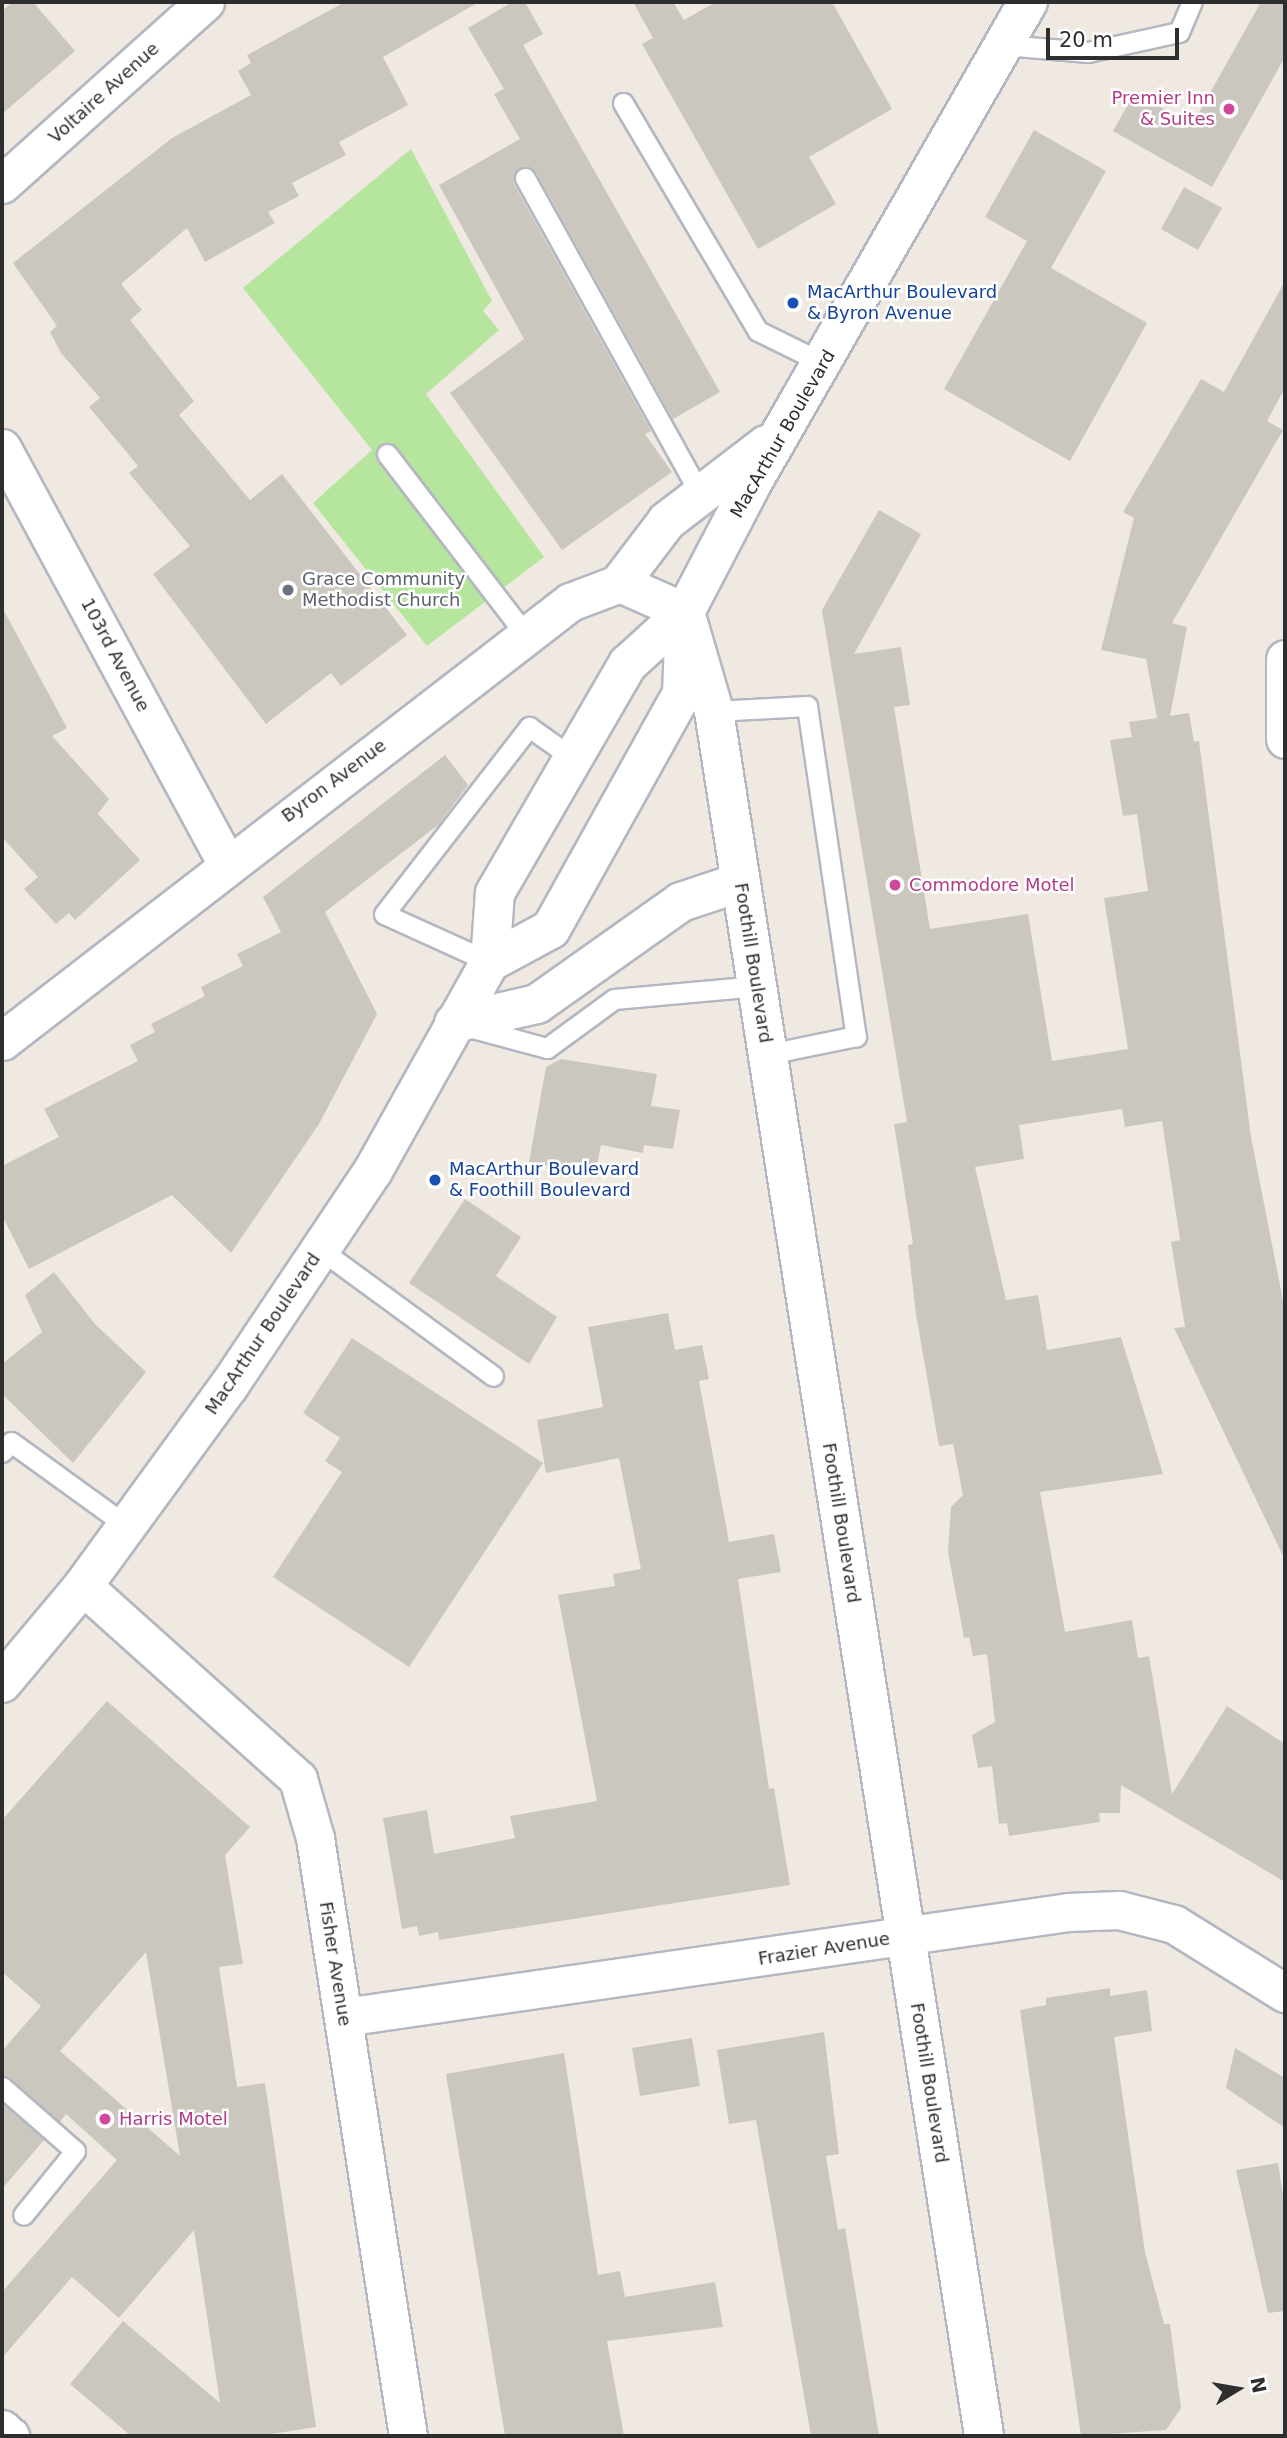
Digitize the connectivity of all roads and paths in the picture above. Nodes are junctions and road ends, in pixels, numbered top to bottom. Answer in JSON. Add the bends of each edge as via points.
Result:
{"nodes":[{"id":1,"x":205,"y":2,"type":"edge"},
{"id":2,"x":1028,"y":2,"type":"edge"},
{"id":3,"x":1192,"y":2,"type":"edge"},
{"id":4,"x":1004,"y":46,"type":"junction"},
{"id":5,"x":623,"y":103,"type":"dead end"},
{"id":6,"x":526,"y":178,"type":"dead end"},
{"id":7,"x":2,"y":184,"type":"edge"},
{"id":8,"x":825,"y":364,"type":"junction"},
{"id":9,"x":782,"y":433,"type":"junction"},
{"id":10,"x":2,"y":448,"type":"edge"},
{"id":11,"x":387,"y":454,"type":"dead end"},
{"id":12,"x":701,"y":495,"type":"junction"},
{"id":13,"x":620,"y":583,"type":"junction"},
{"id":14,"x":685,"y":612,"type":"junction"},
{"id":15,"x":526,"y":635,"type":"junction"},
{"id":16,"x":1285,"y":659,"type":"edge"},
{"id":17,"x":714,"y":711,"type":"junction"},
{"id":18,"x":1284,"y":721,"type":"edge"},
{"id":19,"x":574,"y":759,"type":"junction"},
{"id":20,"x":226,"y":863,"type":"junction"},
{"id":21,"x":741,"y":882,"type":"junction"},
{"id":22,"x":490,"y":962,"type":"junction"},
{"id":23,"x":757,"y":986,"type":"junction"},
{"id":24,"x":454,"y":1023,"type":"junction"},
{"id":25,"x":2,"y":1041,"type":"edge"},
{"id":26,"x":768,"y":1054,"type":"junction"},
{"id":27,"x":321,"y":1250,"type":"junction"},
{"id":28,"x":493,"y":1376,"type":"dead end"},
{"id":29,"x":2,"y":1452,"type":"edge"},
{"id":30,"x":127,"y":1526,"type":"junction"},
{"id":31,"x":83,"y":1586,"type":"junction"},
{"id":32,"x":5,"y":1672,"type":"edge"},
{"id":33,"x":906,"y":1936,"type":"junction"},
{"id":34,"x":1285,"y":1993,"type":"edge"},
{"id":35,"x":344,"y":2017,"type":"junction"},
{"id":36,"x":2,"y":2087,"type":"edge"},
{"id":37,"x":23,"y":2215,"type":"dead end"},
{"id":38,"x":2,"y":2429,"type":"edge"},
{"id":39,"x":10,"y":2436,"type":"edge"},
{"id":40,"x":408,"y":2436,"type":"edge"},
{"id":41,"x":984,"y":2436,"type":"edge"}],
"edges":[{"from":1,"to":7,"type":"street","name":"Voltaire Avenue"},
{"from":2,"to":4,"type":"main road","name":"MacArthur Boulevard"},
{"from":3,"to":4,"type":"lane","via":[[1179,32],[1088,52]]},
{"from":4,"to":8,"type":"main road","name":"MacArthur Boulevard"},
{"from":5,"to":8,"type":"lane","via":[[758,331]]},
{"from":6,"to":12,"type":"lane"},
{"from":8,"to":9,"type":"main road","name":"MacArthur Boulevard"},
{"from":9,"to":12,"type":"main road"},
{"from":9,"to":14,"type":"main road","name":"MacArthur Boulevard"},
{"from":10,"to":20,"type":"street","name":"103rd Avenue"},
{"from":11,"to":15,"type":"lane"},
{"from":12,"to":13,"type":"main road","via":[[667,520]]},
{"from":13,"to":14,"type":"street"},
{"from":13,"to":15,"type":"street","name":"Byron Avenue","via":[[570,602]]},
{"from":14,"to":17,"type":"main road","name":"Foothill Boulevard"},
{"from":14,"to":19,"type":"main road","name":"MacArthur Boulevard","via":[[628,664]]},
{"from":14,"to":22,"type":"main road","name":"MacArthur Boulevard","via":[[682,694],[620,808],[551,929]]},
{"from":15,"to":20,"type":"street","name":"Byron Avenue"},
{"from":16,"to":18,"type":"street"},
{"from":17,"to":21,"type":"main road","name":"Foothill Boulevard"},
{"from":17,"to":26,"type":"lane","via":[[807,706],[856,1036]]},
{"from":19,"to":22,"type":"main road","name":"MacArthur Boulevard","via":[[495,893]]},
{"from":19,"to":22,"type":"lane","via":[[529,727],[384,914]]},
{"from":20,"to":25,"type":"street","name":"Byron Avenue"},
{"from":21,"to":23,"type":"main road","name":"Foothill Boulevard"},
{"from":21,"to":24,"type":"main road","via":[[681,902],[537,1004]]},
{"from":22,"to":24,"type":"main road","name":"MacArthur Boulevard"},
{"from":23,"to":24,"type":"lane","via":[[614,999],[547,1048]]},
{"from":23,"to":26,"type":"main road","name":"Foothill Boulevard"},
{"from":24,"to":27,"type":"main road","name":"MacArthur Boulevard","via":[[373,1171]]},
{"from":26,"to":33,"type":"main road","name":"Foothill Boulevard"},
{"from":27,"to":28,"type":"lane"},
{"from":27,"to":30,"type":"main road","name":"MacArthur Boulevard"},
{"from":29,"to":30,"type":"lane","via":[[11,1441]]},
{"from":30,"to":31,"type":"main road","name":"MacArthur Boulevard"},
{"from":31,"to":32,"type":"main road","name":"MacArthur Boulevard"},
{"from":31,"to":35,"type":"street","name":"Fisher Avenue","via":[[298,1779],[315,1838]]},
{"from":33,"to":34,"type":"street","name":"Frazier Avenue","via":[[1119,1910],[1174,1924]]},
{"from":33,"to":35,"type":"street","name":"Frazier Avenue"},
{"from":33,"to":41,"type":"main road","name":"Foothill Boulevard"},
{"from":35,"to":40,"type":"street","name":"Fisher Avenue"},
{"from":36,"to":37,"type":"lane","via":[[75,2151]]},
{"from":38,"to":39,"type":"street"}]}
